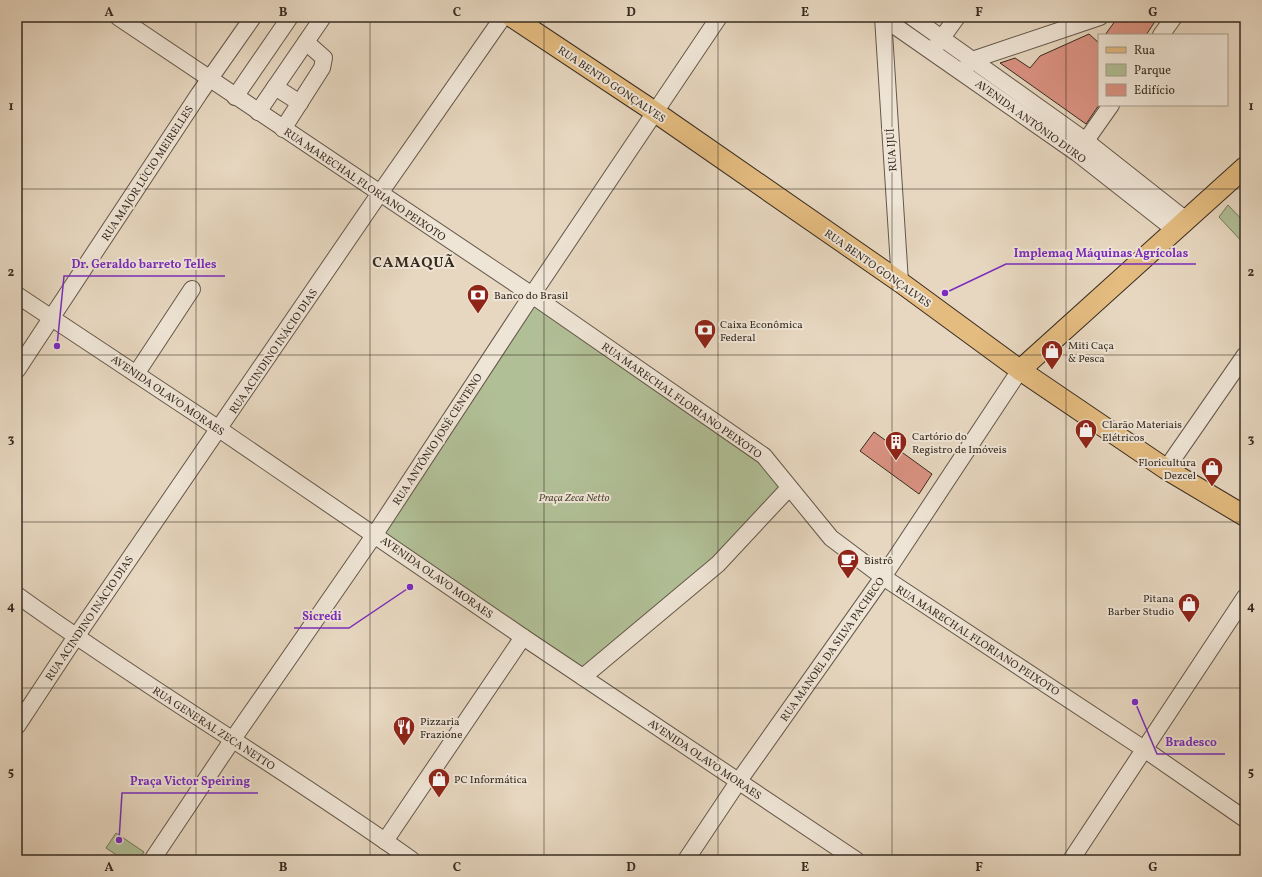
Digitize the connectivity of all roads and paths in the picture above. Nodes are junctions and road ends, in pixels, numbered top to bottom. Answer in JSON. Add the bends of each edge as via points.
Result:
{"nodes":[{"id":1,"x":118,"y":17,"type":"edge"},
{"id":2,"x":253,"y":17,"type":"edge"},
{"id":3,"x":290,"y":17,"type":"edge"},
{"id":4,"x":323,"y":17,"type":"edge"},
{"id":5,"x":503,"y":17,"type":"edge"},
{"id":6,"x":512,"y":17,"type":"edge"},
{"id":7,"x":720,"y":17,"type":"edge"},
{"id":8,"x":882,"y":17,"type":"edge"},
{"id":9,"x":912,"y":17,"type":"edge"},
{"id":10,"x":957,"y":17,"type":"edge"},
{"id":11,"x":1100,"y":17,"type":"edge"},
{"id":12,"x":1174,"y":17,"type":"edge"},
{"id":13,"x":1162,"y":34,"type":"edge"},
{"id":14,"x":942,"y":38,"type":"junction"},
{"id":15,"x":306,"y":42,"type":"junction"},
{"id":16,"x":932,"y":51,"type":"junction"},
{"id":17,"x":967,"y":66,"type":"junction"},
{"id":18,"x":209,"y":79,"type":"junction"},
{"id":19,"x":275,"y":87,"type":"junction"},
{"id":20,"x":235,"y":97,"type":"junction"},
{"id":21,"x":300,"y":103,"type":"junction"},
{"id":22,"x":1110,"y":106,"type":"edge"},
{"id":23,"x":258,"y":112,"type":"junction"},
{"id":24,"x":655,"y":112,"type":"junction"},
{"id":25,"x":283,"y":129,"type":"junction"},
{"id":26,"x":1082,"y":147,"type":"junction"},
{"id":27,"x":1245,"y":167,"type":"edge"},
{"id":28,"x":380,"y":194,"type":"junction"},
{"id":29,"x":1180,"y":225,"type":"junction"},
{"id":30,"x":900,"y":282,"type":"junction"},
{"id":31,"x":192,"y":289,"type":"dead end"},
{"id":32,"x":17,"y":295,"type":"edge"},
{"id":33,"x":532,"y":296,"type":"junction"},
{"id":34,"x":53,"y":318,"type":"junction"},
{"id":35,"x":1245,"y":355,"type":"edge"},
{"id":36,"x":17,"y":370,"type":"edge"},
{"id":37,"x":1020,"y":370,"type":"junction"},
{"id":38,"x":136,"y":374,"type":"junction"},
{"id":39,"x":219,"y":429,"type":"junction"},
{"id":40,"x":1166,"y":469,"type":"junction"},
{"id":41,"x":789,"y":488,"type":"junction"},
{"id":42,"x":1245,"y":516,"type":"edge"},
{"id":43,"x":375,"y":534,"type":"junction"},
{"id":44,"x":883,"y":577,"type":"junction"},
{"id":45,"x":17,"y":595,"type":"edge"},
{"id":46,"x":1245,"y":597,"type":"edge"},
{"id":47,"x":523,"y":637,"type":"junction"},
{"id":48,"x":76,"y":638,"type":"junction"},
{"id":49,"x":583,"y":677,"type":"junction"},
{"id":50,"x":17,"y":726,"type":"edge"},
{"id":51,"x":233,"y":739,"type":"junction"},
{"id":52,"x":1144,"y":749,"type":"junction"},
{"id":53,"x":738,"y":782,"type":"junction"},
{"id":54,"x":1245,"y":819,"type":"edge"},
{"id":55,"x":386,"y":841,"type":"junction"},
{"id":56,"x":152,"y":860,"type":"edge"},
{"id":57,"x":412,"y":860,"type":"edge"},
{"id":58,"x":686,"y":860,"type":"edge"},
{"id":59,"x":856,"y":860,"type":"edge"},
{"id":60,"x":1071,"y":860,"type":"edge"}],
"edges":[{"from":1,"to":18,"type":"street","name":"RUA MARECHAL FLORIANO PEIXOTO"},
{"from":2,"to":18,"type":"street","name":"RUA MAJOR LÚCIO MEIRELLES"},
{"from":3,"to":20,"type":"street"},
{"from":4,"to":15,"type":"street"},
{"from":5,"to":28,"type":"street","name":"RUA ACINDINO INÁCIO DIAS"},
{"from":6,"to":24,"type":"main road","name":"RUA BENTO GONÇALVES"},
{"from":7,"to":24,"type":"street","name":"RUA ANTÔNIO JOSÉ CENTENO"},
{"from":8,"to":16,"type":"street","name":"AVENIDA ANTÔNIO DURO"},
{"from":8,"to":30,"type":"street","name":"RUA IJUÍ"},
{"from":9,"to":14,"type":"street","name":"AVENIDA ANTÔNIO DURO"},
{"from":10,"to":14,"type":"street"},
{"from":11,"to":17,"type":"street"},
{"from":12,"to":13,"type":"street"},
{"from":14,"to":16,"type":"street"},
{"from":14,"to":17,"type":"street","name":"AVENIDA ANTÔNIO DURO"},
{"from":15,"to":19,"type":"street"},
{"from":15,"to":21,"type":"street","via":[[324,58],[322,68]]},
{"from":16,"to":17,"type":"street","name":"AVENIDA ANTÔNIO DURO"},
{"from":17,"to":26,"type":"street","name":"AVENIDA ANTÔNIO DURO"},
{"from":18,"to":20,"type":"street","name":"RUA MARECHAL FLORIANO PEIXOTO"},
{"from":18,"to":34,"type":"street","name":"RUA MAJOR LÚCIO MEIRELLES"},
{"from":19,"to":21,"type":"street"},
{"from":19,"to":23,"type":"street"},
{"from":20,"to":23,"type":"street","name":"RUA MARECHAL FLORIANO PEIXOTO"},
{"from":21,"to":25,"type":"street"},
{"from":22,"to":26,"type":"street"},
{"from":23,"to":25,"type":"street","name":"RUA MARECHAL FLORIANO PEIXOTO"},
{"from":24,"to":30,"type":"main road","name":"RUA BENTO GONÇALVES"},
{"from":24,"to":33,"type":"street","name":"RUA ANTÔNIO JOSÉ CENTENO"},
{"from":25,"to":28,"type":"street","name":"RUA MARECHAL FLORIANO PEIXOTO"},
{"from":26,"to":29,"type":"street","name":"AVENIDA ANTÔNIO DURO"},
{"from":27,"to":29,"type":"main road","name":"RUA MANOEL DA SILVA PACHECO"},
{"from":28,"to":33,"type":"street","name":"RUA MARECHAL FLORIANO PEIXOTO"},
{"from":28,"to":39,"type":"street","name":"RUA ACINDINO INÁCIO DIAS"},
{"from":29,"to":37,"type":"main road","name":"RUA MANOEL DA SILVA PACHECO"},
{"from":30,"to":37,"type":"main road","name":"RUA BENTO GONÇALVES"},
{"from":31,"to":38,"type":"street"},
{"from":32,"to":34,"type":"street","name":"AVENIDA OLAVO MORAES"},
{"from":33,"to":41,"type":"street","name":"RUA MARECHAL FLORIANO PEIXOTO","via":[[764,456]]},
{"from":33,"to":43,"type":"street","name":"RUA ANTÔNIO JOSÉ CENTENO"},
{"from":34,"to":36,"type":"street","name":"RUA MAJOR LÚCIO MEIRELLES"},
{"from":34,"to":38,"type":"street","name":"AVENIDA OLAVO MORAES"},
{"from":35,"to":40,"type":"street"},
{"from":37,"to":40,"type":"main road","name":"RUA BENTO GONÇALVES"},
{"from":37,"to":44,"type":"street","name":"RUA MANOEL DA SILVA PACHECO"},
{"from":38,"to":39,"type":"street","name":"AVENIDA OLAVO MORAES"},
{"from":39,"to":43,"type":"street","name":"AVENIDA OLAVO MORAES"},
{"from":39,"to":48,"type":"street","name":"RUA ACINDINO INÁCIO DIAS"},
{"from":40,"to":42,"type":"main road","name":"RUA BENTO GONÇALVES"},
{"from":41,"to":44,"type":"street","name":"RUA MARECHAL FLORIANO PEIXOTO","via":[[832,538]]},
{"from":41,"to":49,"type":"street","via":[[718,564]]},
{"from":43,"to":47,"type":"street","name":"AVENIDA OLAVO MORAES"},
{"from":43,"to":51,"type":"street","name":"RUA ANTÔNIO JOSÉ CENTENO"},
{"from":44,"to":52,"type":"street","name":"RUA MARECHAL FLORIANO PEIXOTO"},
{"from":44,"to":53,"type":"street","name":"RUA MANOEL DA SILVA PACHECO"},
{"from":45,"to":48,"type":"street","name":"RUA GENERAL ZECA NETTO"},
{"from":46,"to":52,"type":"street"},
{"from":47,"to":49,"type":"street","name":"AVENIDA OLAVO MORAES"},
{"from":47,"to":55,"type":"street"},
{"from":48,"to":50,"type":"street","name":"RUA ACINDINO INÁCIO DIAS"},
{"from":48,"to":51,"type":"street","name":"RUA GENERAL ZECA NETTO"},
{"from":49,"to":53,"type":"street","name":"AVENIDA OLAVO MORAES"},
{"from":51,"to":55,"type":"street","name":"RUA GENERAL ZECA NETTO"},
{"from":51,"to":56,"type":"street","name":"RUA ANTÔNIO JOSÉ CENTENO"},
{"from":52,"to":54,"type":"street","name":"RUA MARECHAL FLORIANO PEIXOTO"},
{"from":52,"to":60,"type":"street"},
{"from":53,"to":58,"type":"street","name":"RUA MANOEL DA SILVA PACHECO"},
{"from":53,"to":59,"type":"street","name":"AVENIDA OLAVO MORAES"},
{"from":55,"to":57,"type":"street","name":"RUA GENERAL ZECA NETTO"}]}
